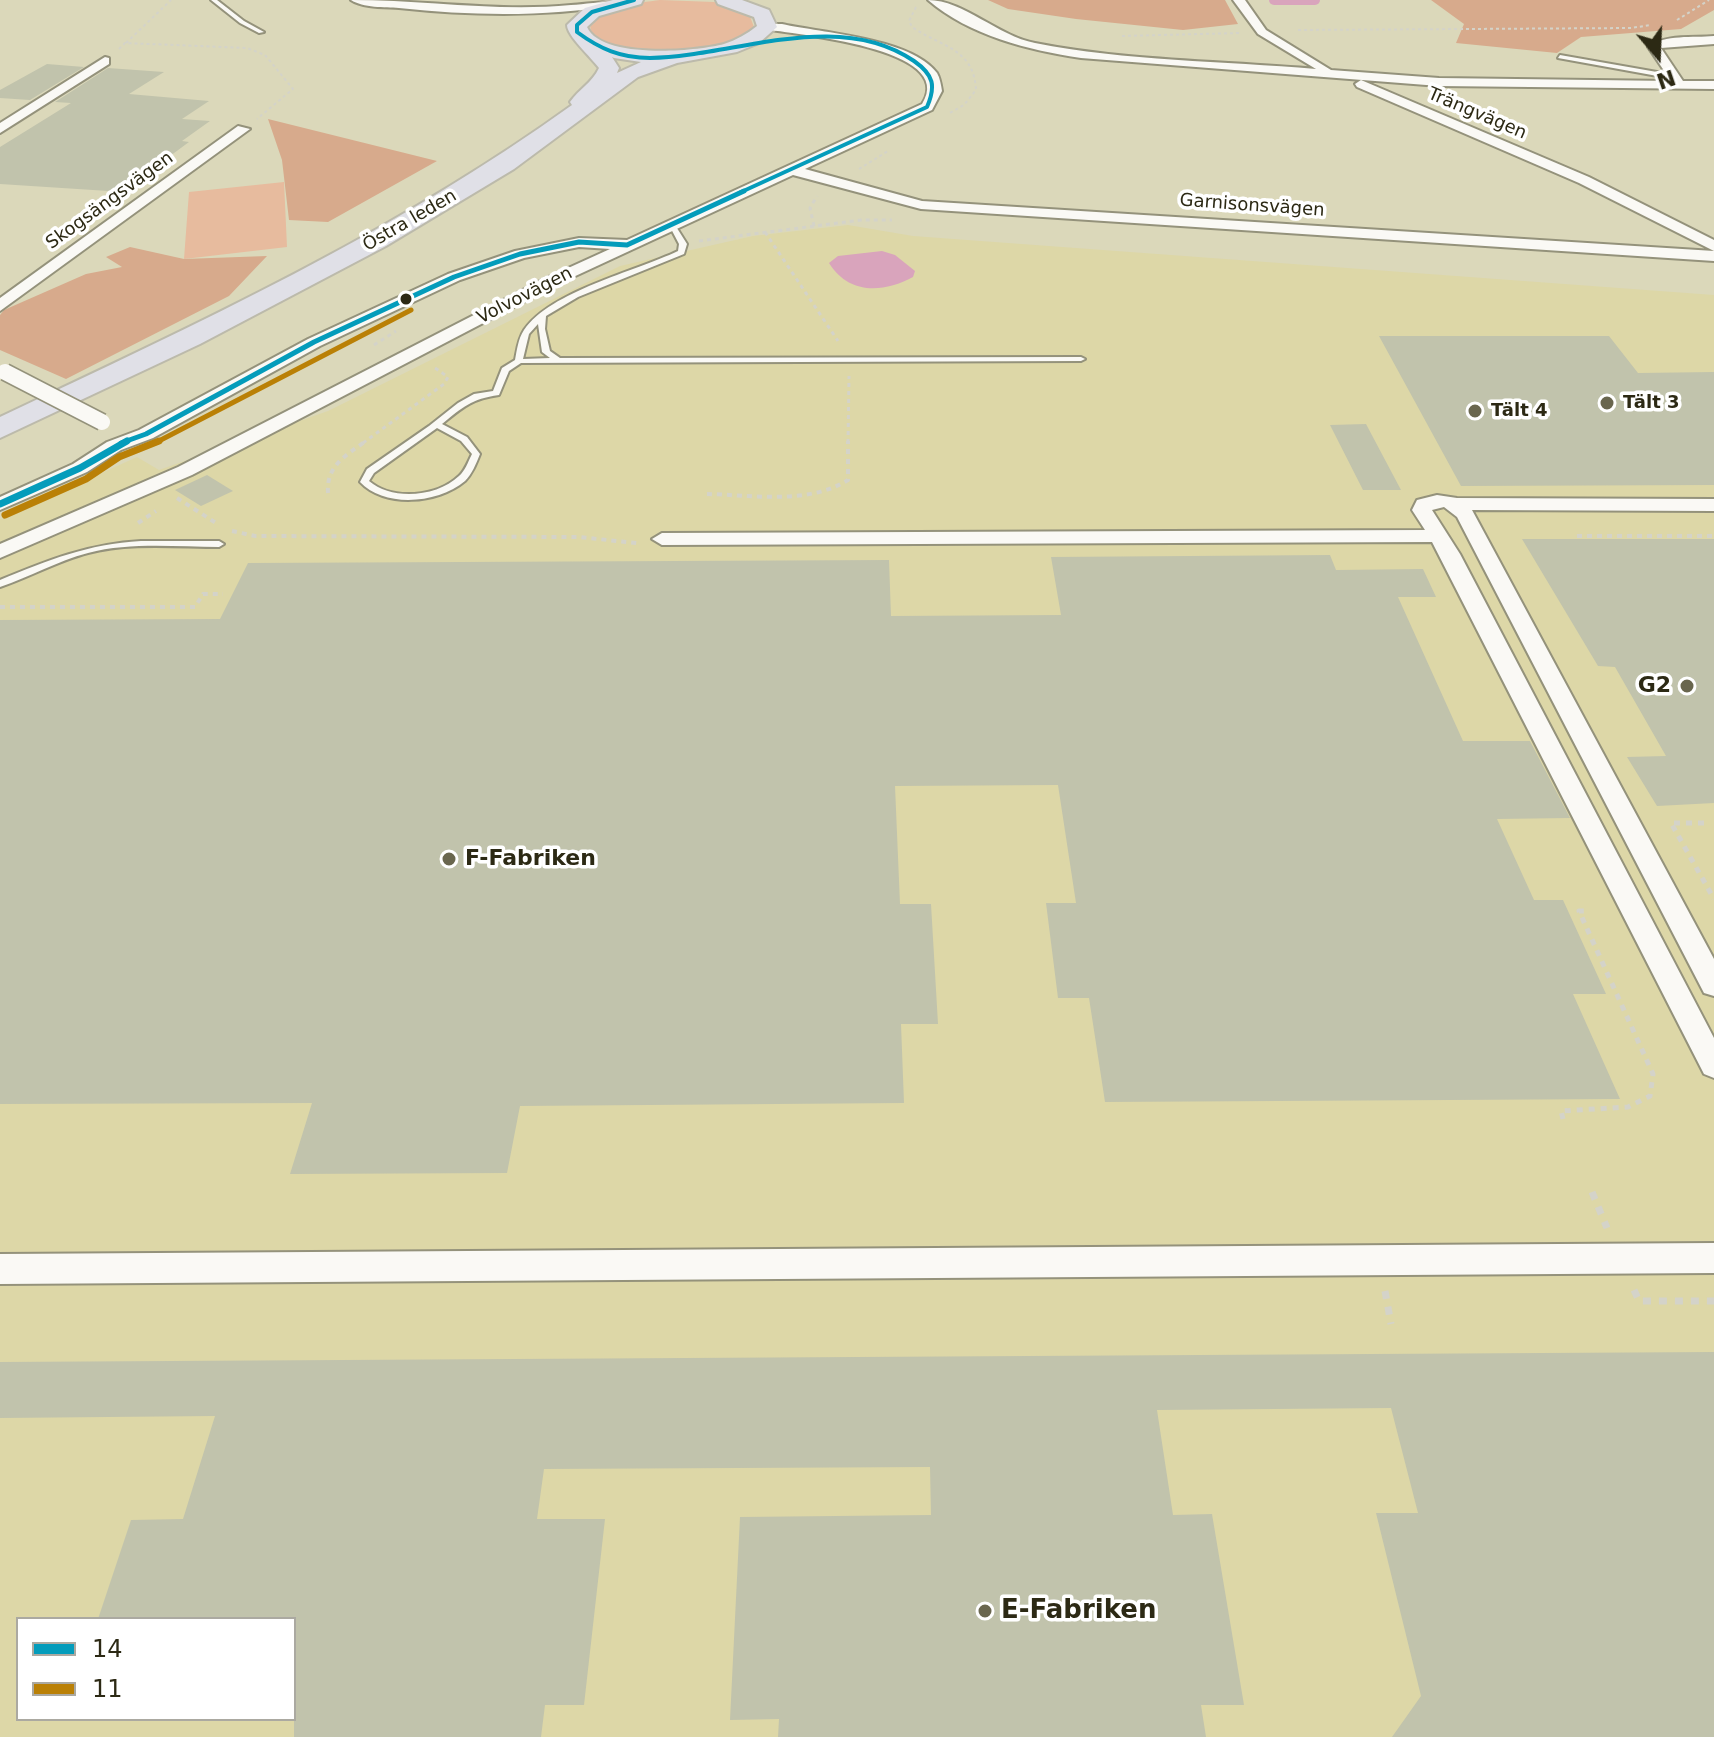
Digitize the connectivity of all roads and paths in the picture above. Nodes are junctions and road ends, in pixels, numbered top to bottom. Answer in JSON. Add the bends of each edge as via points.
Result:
{"nodes":[{"id":1,"x":171,"y":0,"type":"edge"},
{"id":2,"x":214,"y":0,"type":"edge"},
{"id":3,"x":357,"y":0,"type":"edge"},
{"id":4,"x":934,"y":0,"type":"edge"},
{"id":5,"x":1709,"y":0,"type":"edge"},
{"id":6,"x":629,"y":1,"type":"edge"},
{"id":7,"x":733,"y":1,"type":"edge"},
{"id":8,"x":1240,"y":2,"type":"edge"},
{"id":9,"x":514,"y":12,"type":"junction"},
{"id":10,"x":1668,"y":22,"type":"dead end"},
{"id":11,"x":1656,"y":24,"type":"dead end"},
{"id":12,"x":767,"y":27,"type":"junction"},
{"id":13,"x":261,"y":32,"type":"dead end"},
{"id":14,"x":1262,"y":32,"type":"junction"},
{"id":15,"x":584,"y":35,"type":"junction"},
{"id":16,"x":1111,"y":37,"type":"dead end"},
{"id":17,"x":837,"y":39,"type":"junction"},
{"id":18,"x":1714,"y":40,"type":"edge"},
{"id":19,"x":125,"y":43,"type":"junction"},
{"id":20,"x":738,"y":47,"type":"junction"},
{"id":21,"x":676,"y":56,"type":"junction"},
{"id":22,"x":1560,"y":57,"type":"dead end"},
{"id":23,"x":105,"y":61,"type":"joint"},
{"id":24,"x":1341,"y":76,"type":"junction"},
{"id":25,"x":1676,"y":81,"type":"junction"},
{"id":26,"x":1714,"y":85,"type":"edge"},
{"id":27,"x":0,"y":129,"type":"edge"},
{"id":28,"x":243,"y":129,"type":"joint"},
{"id":29,"x":792,"y":170,"type":"junction"},
{"id":30,"x":672,"y":225,"type":"junction"},
{"id":31,"x":814,"y":226,"type":"dead end"},
{"id":32,"x":765,"y":232,"type":"junction"},
{"id":33,"x":693,"y":242,"type":"dead end"},
{"id":34,"x":627,"y":245,"type":"junction"},
{"id":35,"x":1714,"y":246,"type":"edge"},
{"id":36,"x":1714,"y":256,"type":"edge"},
{"id":37,"x":0,"y":306,"type":"edge"},
{"id":38,"x":542,"y":314,"type":"junction"},
{"id":39,"x":849,"y":358,"type":"junction"},
{"id":40,"x":1081,"y":359,"type":"dead end"},
{"id":41,"x":519,"y":361,"type":"junction"},
{"id":42,"x":560,"y":362,"type":"junction"},
{"id":43,"x":131,"y":365,"type":"junction"},
{"id":44,"x":432,"y":367,"type":"dead end"},
{"id":45,"x":3,"y":370,"type":"edge"},
{"id":46,"x":436,"y":425,"type":"junction"},
{"id":47,"x":0,"y":429,"type":"edge"},
{"id":48,"x":114,"y":446,"type":"junction"},
{"id":49,"x":328,"y":493,"type":"dead end"},
{"id":50,"x":707,"y":494,"type":"dead end"},
{"id":51,"x":0,"y":504,"type":"edge"},
{"id":52,"x":1455,"y":504,"type":"junction"},
{"id":53,"x":1714,"y":505,"type":"edge"},
{"id":54,"x":1440,"y":536,"type":"junction"},
{"id":55,"x":1577,"y":536,"type":"dead end"},
{"id":56,"x":1714,"y":536,"type":"edge"},
{"id":57,"x":662,"y":539,"type":"dead end"},
{"id":58,"x":219,"y":544,"type":"dead end"},
{"id":59,"x":0,"y":552,"type":"edge"},
{"id":60,"x":0,"y":584,"type":"edge"},
{"id":61,"x":223,"y":594,"type":"dead end"},
{"id":62,"x":0,"y":607,"type":"edge"},
{"id":63,"x":1704,"y":823,"type":"dead end"},
{"id":64,"x":1714,"y":899,"type":"edge"},
{"id":65,"x":1586,"y":911,"type":"dead end"},
{"id":66,"x":1714,"y":985,"type":"edge"},
{"id":67,"x":1714,"y":1066,"type":"edge"},
{"id":68,"x":1563,"y":1119,"type":"dead end"},
{"id":69,"x":1592,"y":1192,"type":"dead end"},
{"id":70,"x":1607,"y":1228,"type":"dead end"},
{"id":71,"x":1714,"y":1258,"type":"edge"},
{"id":72,"x":0,"y":1269,"type":"edge"},
{"id":73,"x":1632,"y":1286,"type":"dead end"},
{"id":74,"x":1714,"y":1301,"type":"edge"}],
"edges":[{"from":1,"to":19,"type":"path"},
{"from":2,"to":13,"type":"lane"},
{"from":3,"to":9,"type":"street"},
{"from":4,"to":24,"type":"street","via":[[1029,46]]},
{"from":5,"to":10,"type":"path"},
{"from":6,"to":9,"type":"street"},
{"from":6,"to":15,"type":"highway","via":[[592,12]]},
{"from":7,"to":12,"type":"highway","via":[[762,14]]},
{"from":8,"to":14,"type":"street","name":"Trängvägen"},
{"from":9,"to":15,"type":"street","via":[[553,17]]},
{"from":11,"to":14,"type":"path"},
{"from":12,"to":17,"type":"street"},
{"from":12,"to":20,"type":"highway"},
{"from":14,"to":16,"type":"path"},
{"from":14,"to":24,"type":"street","name":"Trängvägen"},
{"from":15,"to":21,"type":"highway","via":[[628,54]]},
{"from":15,"to":43,"type":"highway","name":"Östra leden","via":[[609,68],[602,83],[571,110],[404,218]]},
{"from":17,"to":20,"type":"street","via":[[775,39]]},
{"from":17,"to":29,"type":"street","name":"Volvovägen","via":[[891,49],[914,60],[934,77],[936,91],[927,107]]},
{"from":18,"to":25,"type":"street","via":[[1654,47]]},
{"from":19,"to":23,"type":"path"},
{"from":19,"to":28,"type":"path","via":[[247,48],[265,55],[293,89]]},
{"from":20,"to":21,"type":"highway"},
{"from":21,"to":43,"type":"highway","name":"Östra leden","via":[[631,73],[506,164],[410,222]]},
{"from":22,"to":25,"type":"lane"},
{"from":23,"to":27,"type":"street"},
{"from":24,"to":25,"type":"street","via":[[1439,82]]},
{"from":24,"to":35,"type":"street","name":"Trängvägen","via":[[1598,185]]},
{"from":25,"to":26,"type":"street"},
{"from":28,"to":37,"type":"street","name":"Skogsängsvägen"},
{"from":29,"to":30,"type":"street","name":"Volvovägen"},
{"from":29,"to":36,"type":"street","name":"Garnisonsvägen","via":[[921,205]]},
{"from":30,"to":34,"type":"street","name":"Volvovägen"},
{"from":30,"to":38,"type":"lane","via":[[683,244],[681,252]]},
{"from":31,"to":32,"type":"path"},
{"from":32,"to":33,"type":"path"},
{"from":32,"to":39,"type":"path"},
{"from":34,"to":48,"type":"street","via":[[585,240],[549,247],[435,285]]},
{"from":34,"to":59,"type":"street","name":"Volvovägen","via":[[185,471]]},
{"from":38,"to":41,"type":"lane","via":[[526,332]]},
{"from":38,"to":42,"type":"lane","via":[[546,352]]},
{"from":39,"to":40,"type":"lane"},
{"from":39,"to":42,"type":"lane"},
{"from":39,"to":50,"type":"path","via":[[848,480],[843,485],[822,493]]},
{"from":41,"to":42,"type":"lane"},
{"from":41,"to":46,"type":"lane","via":[[505,370],[496,393],[470,398]]},
{"from":43,"to":47,"type":"highway","name":"Östra leden"},
{"from":44,"to":49,"type":"path","via":[[448,377],[444,384],[336,463],[327,478]]},
{"from":45,"to":48,"type":"street","bridge":true,"via":[[102,422],[114,432]]},
{"from":46,"to":46,"type":"lane","via":[[370,471],[364,482],[371,490],[386,495],[432,493],[463,478],[476,454],[472,446]]},
{"from":48,"to":51,"type":"street","via":[[80,468]]},
{"from":52,"to":53,"type":"street"},
{"from":52,"to":54,"type":"street","via":[[1424,504],[1422,510]]},
{"from":52,"to":66,"type":"street","via":[[1467,517]]},
{"from":54,"to":57,"type":"street"},
{"from":54,"to":67,"type":"street"},
{"from":55,"to":56,"type":"path"},
{"from":58,"to":60,"type":"lane","via":[[95,549]]},
{"from":61,"to":62,"type":"path","via":[[203,594],[195,607]]},
{"from":63,"to":64,"type":"path","via":[[1671,823]]},
{"from":65,"to":68,"type":"path","via":[[1579,911],[1653,1074],[1650,1096],[1628,1107],[1561,1111]]},
{"from":69,"to":70,"type":"path"},
{"from":71,"to":72,"type":"street"},
{"from":73,"to":74,"type":"path","via":[[1639,1301]]}]}
